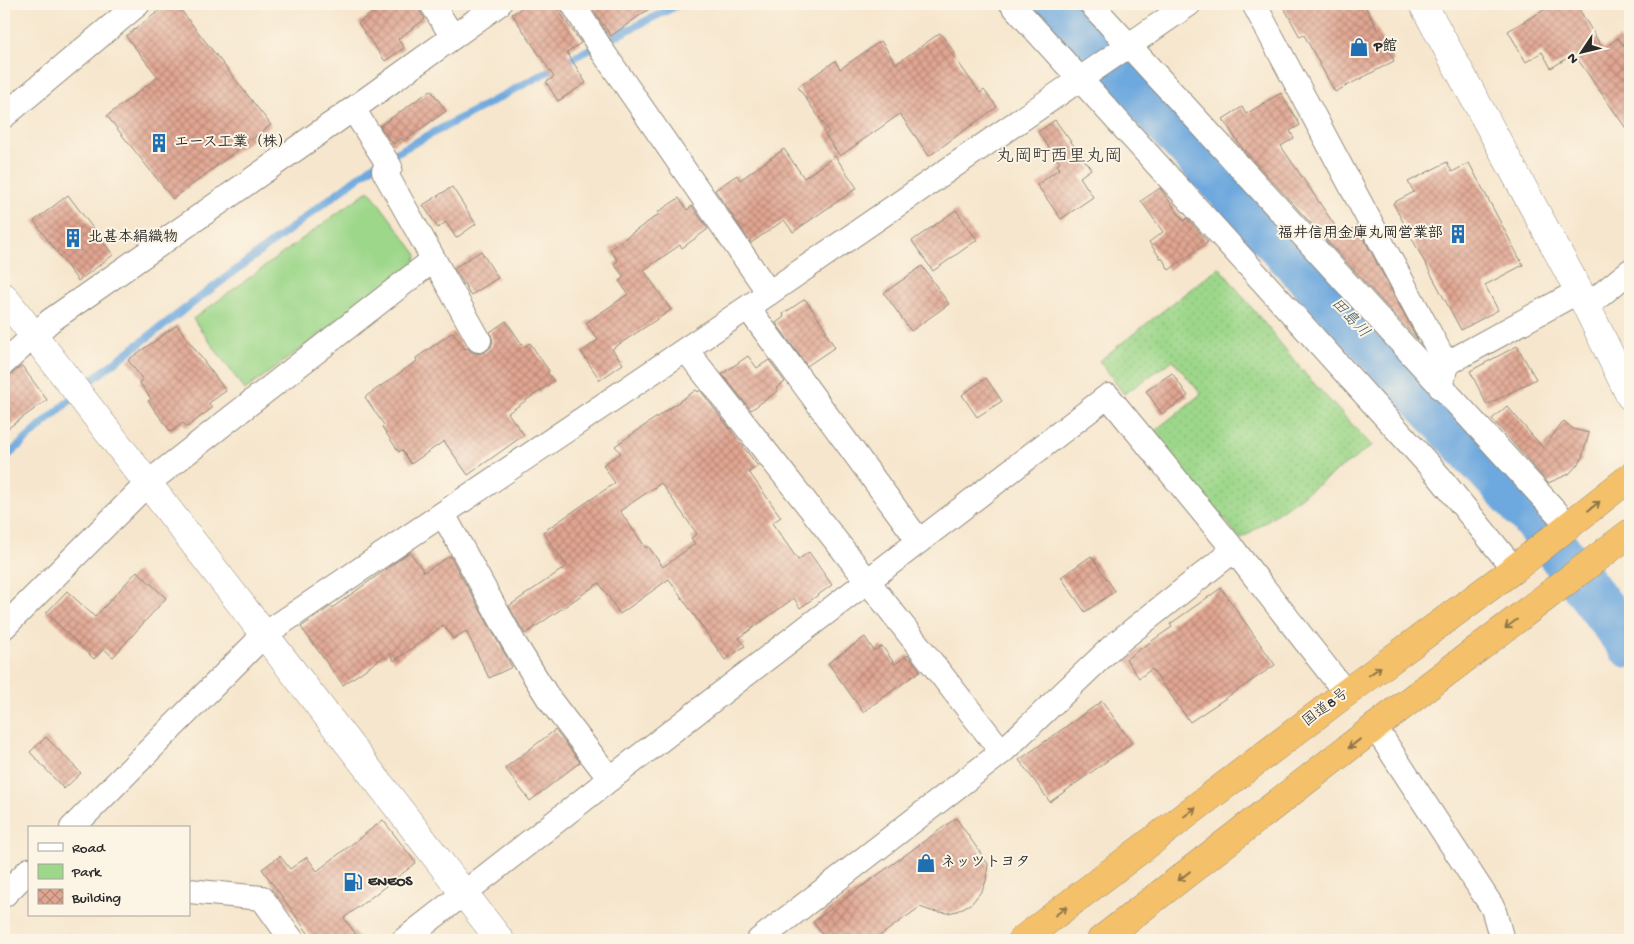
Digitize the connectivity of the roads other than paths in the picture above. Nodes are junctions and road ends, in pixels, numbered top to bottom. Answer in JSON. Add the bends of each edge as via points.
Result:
{"nodes":[{"id":1,"x":138,"y":4,"type":"edge"},
{"id":2,"x":432,"y":4,"type":"edge"},
{"id":3,"x":499,"y":4,"type":"edge"},
{"id":4,"x":573,"y":4,"type":"edge"},
{"id":5,"x":1012,"y":4,"type":"edge"},
{"id":6,"x":1091,"y":4,"type":"edge"},
{"id":7,"x":1189,"y":4,"type":"edge"},
{"id":8,"x":1254,"y":4,"type":"edge"},
{"id":9,"x":1423,"y":4,"type":"edge"},
{"id":10,"x":454,"y":37,"type":"junction"},
{"id":11,"x":1130,"y":46,"type":"junction"},
{"id":12,"x":1079,"y":80,"type":"junction"},
{"id":13,"x":353,"y":108,"type":"junction"},
{"id":14,"x":4,"y":116,"type":"edge"},
{"id":15,"x":433,"y":260,"type":"junction"},
{"id":16,"x":1630,"y":271,"type":"edge"},
{"id":17,"x":770,"y":293,"type":"junction"},
{"id":18,"x":4,"y":297,"type":"edge"},
{"id":19,"x":1583,"y":299,"type":"junction"},
{"id":20,"x":748,"y":308,"type":"junction"},
{"id":21,"x":35,"y":336,"type":"junction"},
{"id":22,"x":479,"y":340,"type":"dead end"},
{"id":23,"x":686,"y":350,"type":"junction"},
{"id":24,"x":4,"y":363,"type":"edge"},
{"id":25,"x":1446,"y":364,"type":"junction"},
{"id":26,"x":1441,"y":388,"type":"junction"},
{"id":27,"x":1630,"y":396,"type":"edge"},
{"id":28,"x":1630,"y":477,"type":"edge"},
{"id":29,"x":148,"y":483,"type":"junction"},
{"id":30,"x":443,"y":514,"type":"junction"},
{"id":31,"x":1564,"y":530,"type":"junction"},
{"id":32,"x":1630,"y":533,"type":"edge"},
{"id":33,"x":919,"y":541,"type":"junction"},
{"id":34,"x":1234,"y":550,"type":"junction"},
{"id":35,"x":1518,"y":566,"type":"junction"},
{"id":36,"x":867,"y":582,"type":"junction"},
{"id":37,"x":4,"y":627,"type":"edge"},
{"id":38,"x":265,"y":634,"type":"junction"},
{"id":39,"x":1346,"y":693,"type":"junction"},
{"id":40,"x":1375,"y":727,"type":"junction"},
{"id":41,"x":1002,"y":752,"type":"junction"},
{"id":42,"x":610,"y":779,"type":"junction"},
{"id":43,"x":74,"y":826,"type":"edge"},
{"id":44,"x":28,"y":871,"type":"edge"},
{"id":45,"x":190,"y":891,"type":"edge"},
{"id":46,"x":464,"y":893,"type":"junction"},
{"id":47,"x":4,"y":895,"type":"edge"},
{"id":48,"x":292,"y":940,"type":"edge"},
{"id":49,"x":404,"y":940,"type":"edge"},
{"id":50,"x":500,"y":940,"type":"edge"},
{"id":51,"x":759,"y":940,"type":"edge"},
{"id":52,"x":1022,"y":940,"type":"edge"},
{"id":53,"x":1101,"y":940,"type":"edge"},
{"id":54,"x":1502,"y":940,"type":"edge"}],
"edges":[{"from":1,"to":14,"type":"street"},
{"from":2,"to":10,"type":"street"},
{"from":3,"to":10,"type":"street"},
{"from":4,"to":17,"type":"street","via":[[608,60]]},
{"from":5,"to":12,"type":"street"},
{"from":6,"to":11,"type":"street"},
{"from":7,"to":11,"type":"street"},
{"from":8,"to":25,"type":"street"},
{"from":9,"to":19,"type":"street"},
{"from":10,"to":13,"type":"street"},
{"from":11,"to":12,"type":"street"},
{"from":11,"to":26,"type":"street"},
{"from":12,"to":17,"type":"street"},
{"from":12,"to":35,"type":"street"},
{"from":13,"to":15,"type":"street","via":[[390,167],[384,171]]},
{"from":13,"to":21,"type":"street","via":[[50,321]]},
{"from":15,"to":22,"type":"street"},
{"from":15,"to":29,"type":"street"},
{"from":16,"to":19,"type":"street"},
{"from":17,"to":20,"type":"street"},
{"from":18,"to":21,"type":"street"},
{"from":19,"to":25,"type":"street"},
{"from":19,"to":27,"type":"street"},
{"from":20,"to":23,"type":"street"},
{"from":20,"to":33,"type":"street"},
{"from":21,"to":24,"type":"street"},
{"from":21,"to":29,"type":"street"},
{"from":23,"to":30,"type":"street"},
{"from":23,"to":36,"type":"street"},
{"from":25,"to":26,"type":"street"},
{"from":26,"to":31,"type":"street"},
{"from":31,"to":28,"type":"highway","name":"国道8号","one_way":true},
{"from":29,"to":37,"type":"street"},
{"from":29,"to":38,"type":"street"},
{"from":30,"to":38,"type":"street"},
{"from":30,"to":42,"type":"street","via":[[549,700]]},
{"from":31,"to":35,"type":"highway","name":"国道8号"},
{"from":32,"to":40,"type":"highway","one_way":true},
{"from":33,"to":34,"type":"street","via":[[1108,396]]},
{"from":33,"to":36,"type":"street"},
{"from":34,"to":39,"type":"street"},
{"from":34,"to":41,"type":"street","via":[[1113,646]]},
{"from":39,"to":35,"type":"highway","name":"国道8号","one_way":true},
{"from":36,"to":41,"type":"street"},
{"from":36,"to":42,"type":"street"},
{"from":38,"to":43,"type":"street"},
{"from":38,"to":46,"type":"street"},
{"from":52,"to":39,"type":"highway","name":"国道8号","one_way":true},
{"from":40,"to":53,"type":"highway","one_way":true},
{"from":40,"to":54,"type":"street","via":[[1493,908]]},
{"from":41,"to":51,"type":"street"},
{"from":42,"to":46,"type":"street"},
{"from":44,"to":47,"type":"street"},
{"from":45,"to":48,"type":"street","via":[[262,898]]},
{"from":46,"to":49,"type":"street"},
{"from":46,"to":50,"type":"street"}]}
